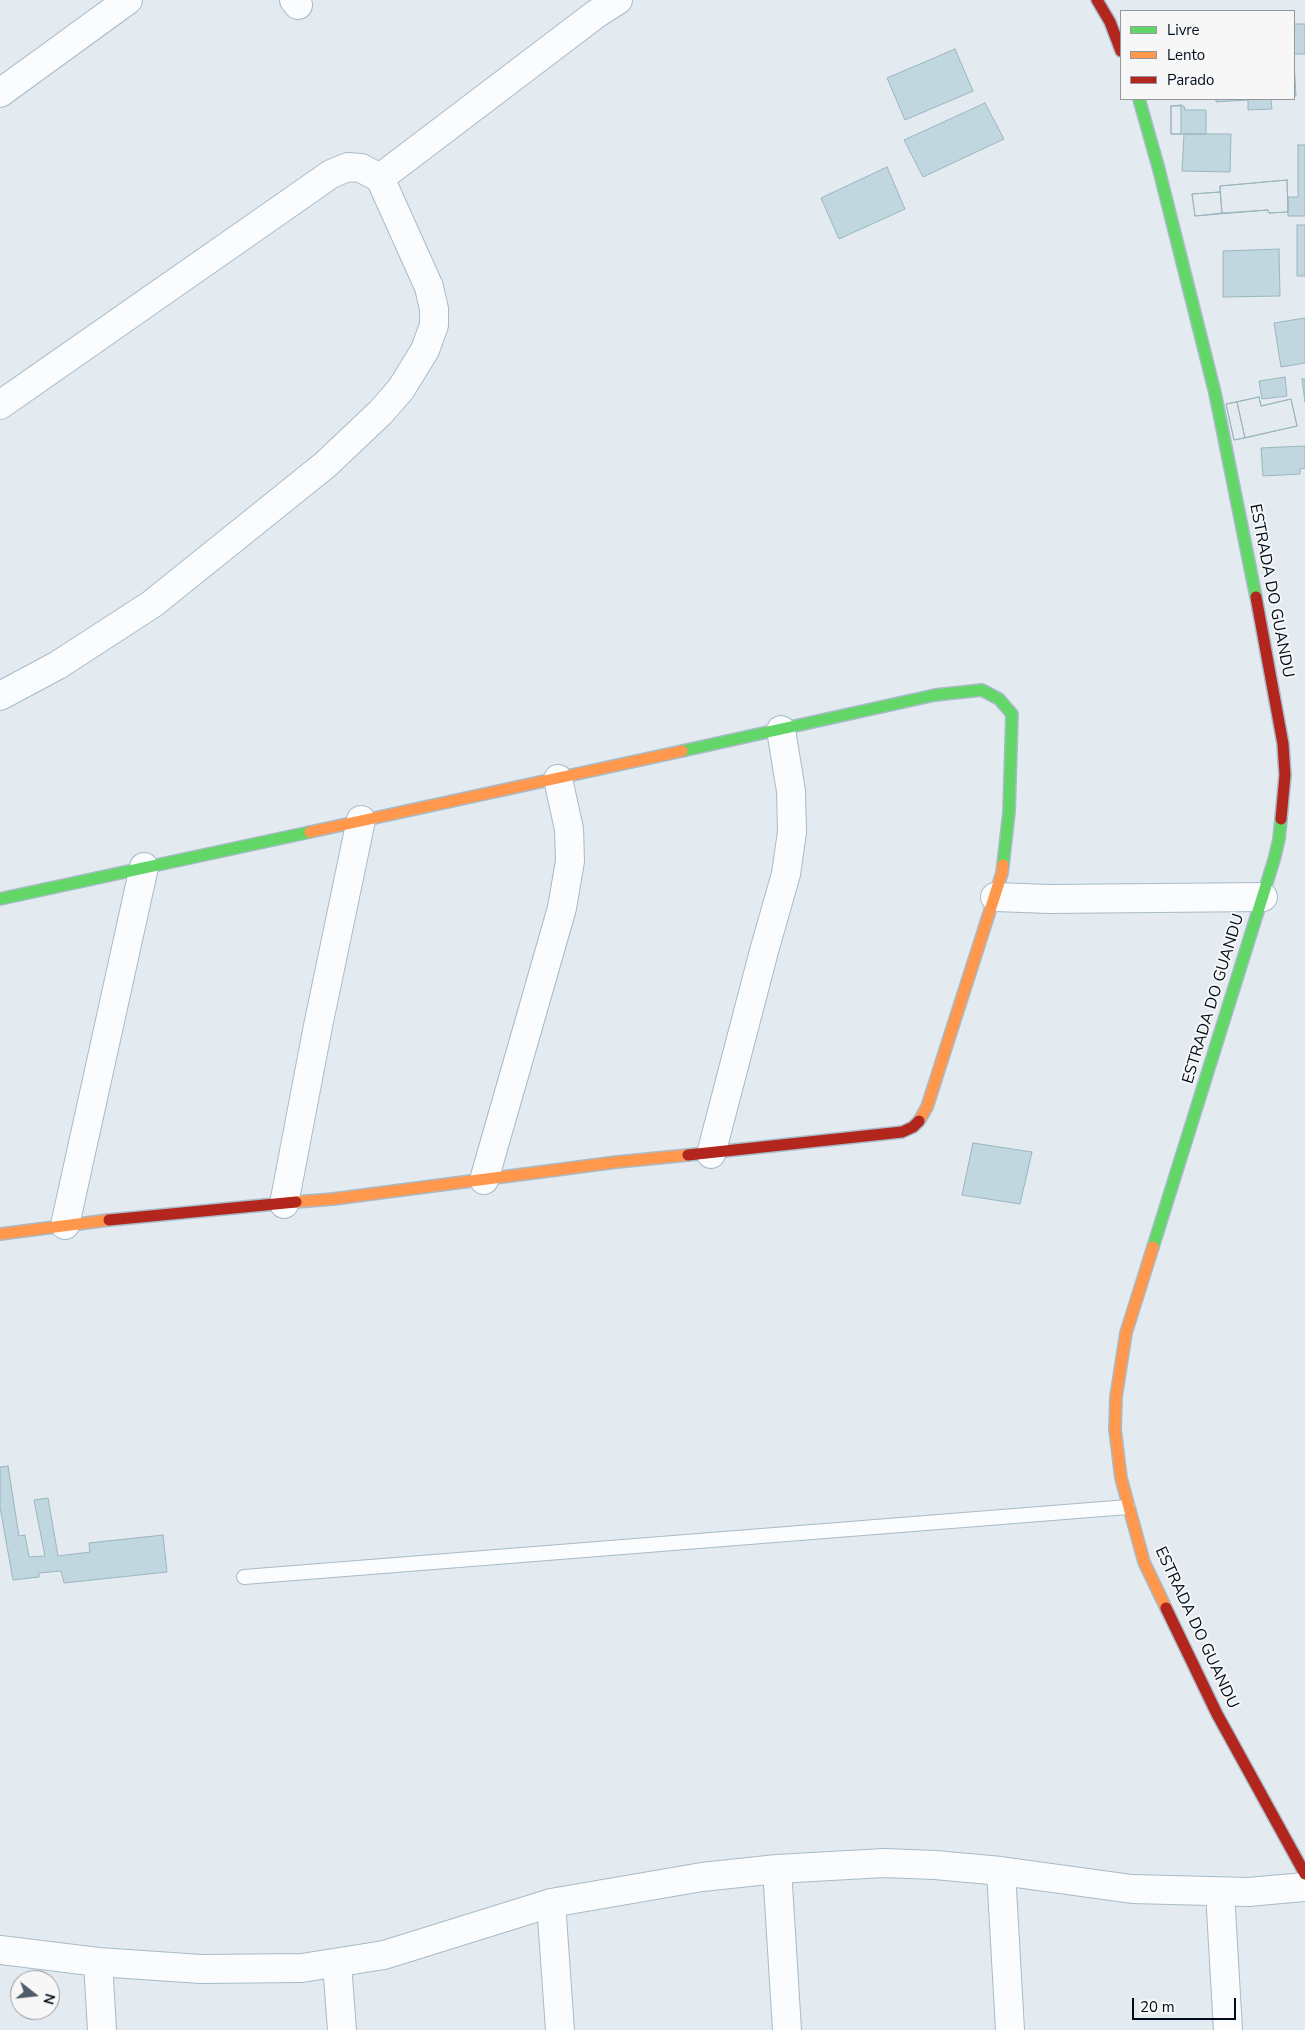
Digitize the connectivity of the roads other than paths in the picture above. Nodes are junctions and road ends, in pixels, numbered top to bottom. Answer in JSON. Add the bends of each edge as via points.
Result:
{"nodes":[{"id":1,"x":128,"y":0,"type":"edge"},
{"id":2,"x":618,"y":0,"type":"edge"},
{"id":3,"x":1097,"y":0,"type":"edge"},
{"id":4,"x":1120,"y":49,"type":"edge"},
{"id":5,"x":0,"y":93,"type":"edge"},
{"id":6,"x":1139,"y":100,"type":"edge"},
{"id":7,"x":380,"y":178,"type":"junction"},
{"id":8,"x":0,"y":405,"type":"edge"},
{"id":9,"x":0,"y":696,"type":"edge"},
{"id":10,"x":781,"y":730,"type":"junction"},
{"id":11,"x":558,"y":779,"type":"junction"},
{"id":12,"x":361,"y":820,"type":"junction"},
{"id":13,"x":144,"y":866,"type":"junction"},
{"id":14,"x":995,"y":897,"type":"junction"},
{"id":15,"x":1263,"y":897,"type":"junction"},
{"id":16,"x":0,"y":899,"type":"edge"},
{"id":17,"x":711,"y":1154,"type":"junction"},
{"id":18,"x":484,"y":1180,"type":"junction"},
{"id":19,"x":284,"y":1204,"type":"junction"},
{"id":20,"x":65,"y":1226,"type":"junction"},
{"id":21,"x":0,"y":1234,"type":"edge"},
{"id":22,"x":1128,"y":1507,"type":"junction"},
{"id":23,"x":244,"y":1577,"type":"dead end"},
{"id":24,"x":777,"y":1868,"type":"junction"},
{"id":25,"x":1001,"y":1871,"type":"junction"},
{"id":26,"x":1305,"y":1874,"type":"edge"},
{"id":27,"x":1305,"y":1887,"type":"edge"},
{"id":28,"x":1220,"y":1892,"type":"junction"},
{"id":29,"x":551,"y":1903,"type":"junction"},
{"id":30,"x":0,"y":1950,"type":"edge"},
{"id":31,"x":98,"y":1962,"type":"junction"},
{"id":32,"x":337,"y":1964,"type":"junction"},
{"id":33,"x":102,"y":2030,"type":"edge"},
{"id":34,"x":342,"y":2030,"type":"edge"},
{"id":35,"x":560,"y":2030,"type":"edge"},
{"id":36,"x":787,"y":2030,"type":"edge"},
{"id":37,"x":1010,"y":2030,"type":"edge"},
{"id":38,"x":1228,"y":2030,"type":"edge"}],
"edges":[{"from":1,"to":5,"type":"street"},
{"from":2,"to":7,"type":"street"},
{"from":3,"to":4,"type":"street"},
{"from":6,"to":15,"type":"street","name":"ESTRADA DO GUANDU","via":[[1215,393],[1265,639],[1282,744],[1285,775],[1279,839]]},
{"from":7,"to":8,"type":"street","via":[[361,168],[348,167],[331,174]]},
{"from":7,"to":9,"type":"street","via":[[429,287],[434,309],[434,325],[426,350],[401,389],[325,465],[152,604],[58,666]]},
{"from":10,"to":11,"type":"street"},
{"from":10,"to":14,"type":"street","via":[[936,696],[982,690],[999,699],[1012,714],[1009,812],[1002,872]]},
{"from":10,"to":17,"type":"street","via":[[791,791],[792,832],[786,874]]},
{"from":11,"to":12,"type":"street"},
{"from":11,"to":18,"type":"street","via":[[569,829],[570,860],[562,908]]},
{"from":12,"to":13,"type":"street"},
{"from":12,"to":19,"type":"street"},
{"from":13,"to":16,"type":"street"},
{"from":13,"to":20,"type":"street"},
{"from":14,"to":15,"type":"street"},
{"from":14,"to":17,"type":"street","via":[[921,1120],[902,1132]]},
{"from":15,"to":22,"type":"street","name":"ESTRADA DO GUANDU","via":[[1126,1333],[1116,1397],[1115,1429]]},
{"from":17,"to":18,"type":"street","via":[[617,1162]]},
{"from":18,"to":19,"type":"street"},
{"from":19,"to":20,"type":"street","via":[[146,1215]]},
{"from":20,"to":21,"type":"street"},
{"from":22,"to":23,"type":"lane"},
{"from":22,"to":26,"type":"street","name":"ESTRADA DO GUANDU","via":[[1144,1562],[1164,1605],[1217,1714]]},
{"from":24,"to":25,"type":"street","via":[[884,1863]]},
{"from":24,"to":29,"type":"street","via":[[702,1877]]},
{"from":24,"to":36,"type":"street"},
{"from":25,"to":28,"type":"street","via":[[1132,1889]]},
{"from":25,"to":37,"type":"street"},
{"from":27,"to":28,"type":"street"},
{"from":28,"to":38,"type":"street"},
{"from":29,"to":32,"type":"street","via":[[384,1956]]},
{"from":29,"to":35,"type":"street"},
{"from":30,"to":31,"type":"street"},
{"from":31,"to":32,"type":"street","via":[[201,1969],[302,1968]]},
{"from":31,"to":33,"type":"street"},
{"from":32,"to":34,"type":"street"}]}
